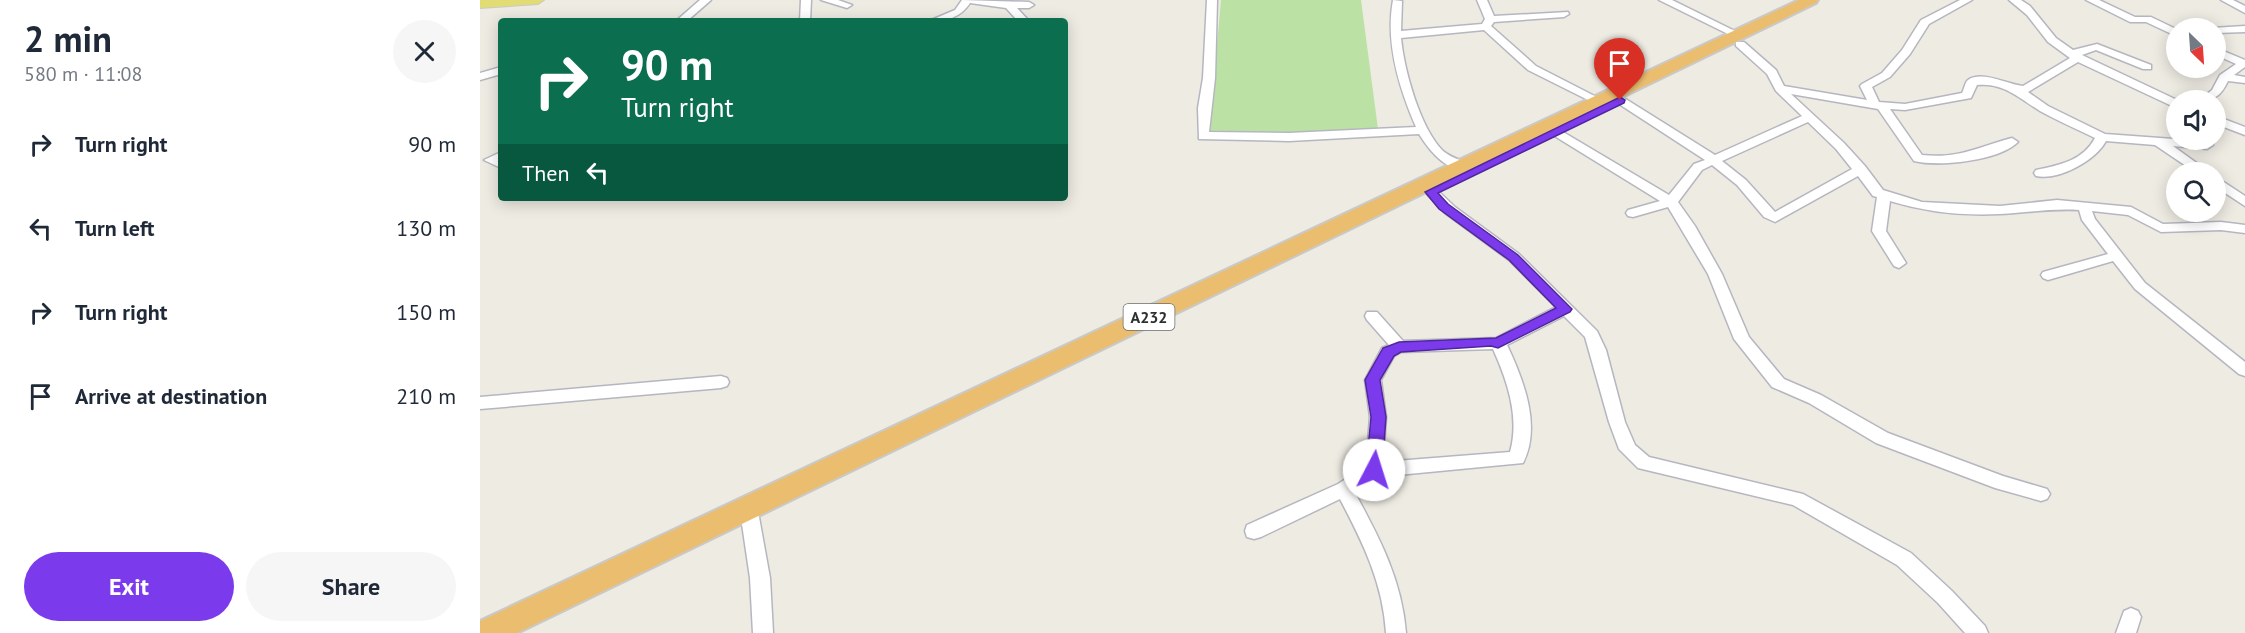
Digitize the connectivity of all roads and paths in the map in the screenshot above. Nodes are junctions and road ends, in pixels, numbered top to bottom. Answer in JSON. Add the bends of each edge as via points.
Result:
{"nodes":[{"id":1,"x":538,"y":0,"type":"edge"},
{"id":2,"x":706,"y":0,"type":"edge"},
{"id":3,"x":806,"y":0,"type":"edge"},
{"id":4,"x":826,"y":0,"type":"edge"},
{"id":5,"x":968,"y":0,"type":"edge"},
{"id":6,"x":1212,"y":0,"type":"edge"},
{"id":7,"x":1482,"y":0,"type":"edge"},
{"id":8,"x":1664,"y":0,"type":"edge"},
{"id":9,"x":1811,"y":0,"type":"edge"},
{"id":10,"x":1828,"y":0,"type":"edge"},
{"id":11,"x":1967,"y":0,"type":"edge"},
{"id":12,"x":2014,"y":0,"type":"edge"},
{"id":13,"x":2091,"y":0,"type":"edge"},
{"id":14,"x":1396,"y":1,"type":"edge"},
{"id":15,"x":2230,"y":2,"type":"edge"},
{"id":16,"x":2245,"y":2,"type":"edge"},
{"id":17,"x":480,"y":4,"type":"edge"},
{"id":18,"x":847,"y":5,"type":"dead end"},
{"id":19,"x":1010,"y":6,"type":"junction"},
{"id":20,"x":1029,"y":6,"type":"dead end"},
{"id":21,"x":2245,"y":10,"type":"edge"},
{"id":22,"x":1564,"y":14,"type":"dead end"},
{"id":23,"x":685,"y":18,"type":"edge"},
{"id":24,"x":805,"y":18,"type":"edge"},
{"id":25,"x":942,"y":18,"type":"edge"},
{"id":26,"x":1021,"y":18,"type":"edge"},
{"id":27,"x":1488,"y":23,"type":"junction"},
{"id":28,"x":2166,"y":28,"type":"edge"},
{"id":29,"x":2245,"y":29,"type":"edge"},
{"id":30,"x":2226,"y":30,"type":"edge"},
{"id":31,"x":1396,"y":35,"type":"junction"},
{"id":32,"x":1739,"y":39,"type":"junction"},
{"id":33,"x":2226,"y":55,"type":"edge"},
{"id":34,"x":2075,"y":56,"type":"junction"},
{"id":35,"x":2147,"y":67,"type":"dead end"},
{"id":36,"x":498,"y":71,"type":"edge"},
{"id":37,"x":2226,"y":76,"type":"edge"},
{"id":38,"x":480,"y":77,"type":"edge"},
{"id":39,"x":2226,"y":77,"type":"edge"},
{"id":40,"x":2245,"y":80,"type":"edge"},
{"id":41,"x":1780,"y":89,"type":"junction"},
{"id":42,"x":2017,"y":89,"type":"junction"},
{"id":43,"x":2166,"y":100,"type":"edge"},
{"id":44,"x":1609,"y":102,"type":"junction"},
{"id":45,"x":1879,"y":106,"type":"junction"},
{"id":46,"x":1810,"y":117,"type":"junction"},
{"id":47,"x":2226,"y":127,"type":"edge"},
{"id":48,"x":1424,"y":130,"type":"junction"},
{"id":49,"x":2245,"y":131,"type":"edge"},
{"id":50,"x":1554,"y":132,"type":"junction"},
{"id":51,"x":2102,"y":137,"type":"junction"},
{"id":52,"x":2012,"y":142,"type":"dead end"},
{"id":53,"x":2160,"y":143,"type":"junction"},
{"id":54,"x":2166,"y":143,"type":"edge"},
{"id":55,"x":497,"y":160,"type":"edge"},
{"id":56,"x":1713,"y":162,"type":"junction"},
{"id":57,"x":2188,"y":162,"type":"edge"},
{"id":58,"x":1464,"y":166,"type":"junction"},
{"id":59,"x":1861,"y":169,"type":"junction"},
{"id":60,"x":480,"y":171,"type":"edge"},
{"id":61,"x":2040,"y":173,"type":"dead end"},
{"id":62,"x":2226,"y":188,"type":"edge"},
{"id":63,"x":1431,"y":192,"type":"junction"},
{"id":64,"x":1884,"y":195,"type":"junction"},
{"id":65,"x":1671,"y":202,"type":"junction"},
{"id":66,"x":2245,"y":202,"type":"edge"},
{"id":67,"x":2084,"y":206,"type":"junction"},
{"id":68,"x":1633,"y":213,"type":"dead end"},
{"id":69,"x":2245,"y":229,"type":"edge"},
{"id":70,"x":2116,"y":256,"type":"junction"},
{"id":71,"x":1899,"y":263,"type":"dead end"},
{"id":72,"x":2048,"y":275,"type":"dead end"},
{"id":73,"x":1565,"y":309,"type":"junction"},
{"id":74,"x":1372,"y":316,"type":"dead end"},
{"id":75,"x":1498,"y":343,"type":"junction"},
{"id":76,"x":1399,"y":347,"type":"junction"},
{"id":77,"x":2245,"y":370,"type":"edge"},
{"id":78,"x":721,"y":382,"type":"dead end"},
{"id":79,"x":480,"y":403,"type":"edge"},
{"id":80,"x":1374,"y":470,"type":"junction"},
{"id":81,"x":1344,"y":489,"type":"junction"},
{"id":82,"x":2041,"y":494,"type":"dead end"},
{"id":83,"x":750,"y":517,"type":"junction"},
{"id":84,"x":1254,"y":531,"type":"dead end"},
{"id":85,"x":486,"y":633,"type":"edge"},
{"id":86,"x":513,"y":633,"type":"edge"},
{"id":87,"x":763,"y":633,"type":"edge"},
{"id":88,"x":1396,"y":633,"type":"edge"},
{"id":89,"x":1978,"y":633,"type":"edge"}],
"edges":[{"from":1,"to":17,"type":"main road"},
{"from":2,"to":23,"type":"street"},
{"from":3,"to":24,"type":"street"},
{"from":4,"to":18,"type":"street"},
{"from":5,"to":19,"type":"street"},
{"from":5,"to":25,"type":"street","via":[[959,12]]},
{"from":6,"to":48,"type":"street","via":[[1203,136],[1289,138]]},
{"from":7,"to":27,"type":"street"},
{"from":8,"to":32,"type":"street"},
{"from":9,"to":32,"type":"highway","number":"A232"},
{"from":10,"to":32,"type":"highway","number":"A232"},
{"from":11,"to":45,"type":"street","via":[[1925,22],[1886,75],[1866,86]]},
{"from":12,"to":34,"type":"street","via":[[2031,10],[2053,40]]},
{"from":13,"to":28,"type":"street","via":[[2134,20],[2147,19]]},
{"from":14,"to":31,"type":"street"},
{"from":15,"to":16,"type":"street"},
{"from":15,"to":21,"type":"street"},
{"from":19,"to":20,"type":"street"},
{"from":19,"to":26,"type":"street"},
{"from":22,"to":27,"type":"street"},
{"from":27,"to":31,"type":"street"},
{"from":27,"to":44,"type":"street","via":[[1532,68]]},
{"from":29,"to":30,"type":"street"},
{"from":31,"to":48,"type":"street","via":[[1401,68]]},
{"from":32,"to":41,"type":"street","via":[[1772,72]]},
{"from":32,"to":44,"type":"highway","number":"A232"},
{"from":33,"to":37,"type":"street","via":[[2244,63]]},
{"from":34,"to":35,"type":"street","via":[[2097,47]]},
{"from":34,"to":42,"type":"street","via":[[2025,89]]},
{"from":34,"to":43,"type":"street"},
{"from":36,"to":38,"type":"street"},
{"from":39,"to":40,"type":"street"},
{"from":41,"to":45,"type":"street"},
{"from":41,"to":46,"type":"street"},
{"from":42,"to":45,"type":"street","via":[[1990,80],[1972,82],[1968,96],[1905,107]]},
{"from":42,"to":51,"type":"street","via":[[2044,108]]},
{"from":44,"to":50,"type":"highway","number":"A232"},
{"from":44,"to":56,"type":"street","via":[[1688,142]]},
{"from":44,"to":58,"type":"highway","number":"A232"},
{"from":45,"to":52,"type":"street","via":[[1918,158],[1967,157]]},
{"from":46,"to":56,"type":"street"},
{"from":46,"to":59,"type":"street"},
{"from":47,"to":49,"type":"street"},
{"from":48,"to":58,"type":"street","via":[[1438,153]]},
{"from":50,"to":63,"type":"highway","number":"A232"},
{"from":50,"to":65,"type":"street"},
{"from":51,"to":53,"type":"street"},
{"from":51,"to":61,"type":"street","via":[[2086,158],[2074,165]]},
{"from":53,"to":54,"type":"street"},
{"from":53,"to":57,"type":"street"},
{"from":55,"to":60,"type":"street"},
{"from":56,"to":59,"type":"street","via":[[1738,179],[1766,213],[1775,218]]},
{"from":56,"to":65,"type":"street","via":[[1698,167]]},
{"from":58,"to":85,"type":"highway","number":"A232"},
{"from":59,"to":64,"type":"street","via":[[1878,193]]},
{"from":62,"to":66,"type":"street"},
{"from":63,"to":73,"type":"street","via":[[1443,206],[1514,257]]},
{"from":63,"to":83,"type":"highway","number":"A232"},
{"from":64,"to":67,"type":"street","via":[[1942,209]]},
{"from":64,"to":71,"type":"street","via":[[1879,231]]},
{"from":65,"to":68,"type":"street"},
{"from":65,"to":82,"type":"street","via":[[1715,274],[1742,339],[1778,383],[1815,399],[1882,438]]},
{"from":67,"to":69,"type":"street","via":[[2131,211],[2161,228]]},
{"from":67,"to":70,"type":"street","via":[[2088,220]]},
{"from":70,"to":72,"type":"street"},
{"from":70,"to":77,"type":"street","via":[[2140,286]]},
{"from":73,"to":75,"type":"street"},
{"from":73,"to":89,"type":"street","via":[[1592,335],[1628,449],[1644,463],[1797,499],[1904,559]]},
{"from":74,"to":76,"type":"street"},
{"from":75,"to":76,"type":"street"},
{"from":75,"to":80,"type":"street","via":[[1522,419],[1522,446],[1517,458]]},
{"from":76,"to":80,"type":"street","via":[[1388,352],[1372,380],[1378,417]]},
{"from":78,"to":79,"type":"street"},
{"from":80,"to":81,"type":"street"},
{"from":81,"to":84,"type":"street"},
{"from":81,"to":88,"type":"street","via":[[1384,566]]},
{"from":83,"to":86,"type":"highway","number":"A232"},
{"from":83,"to":87,"type":"street","via":[[760,578]]}]}
